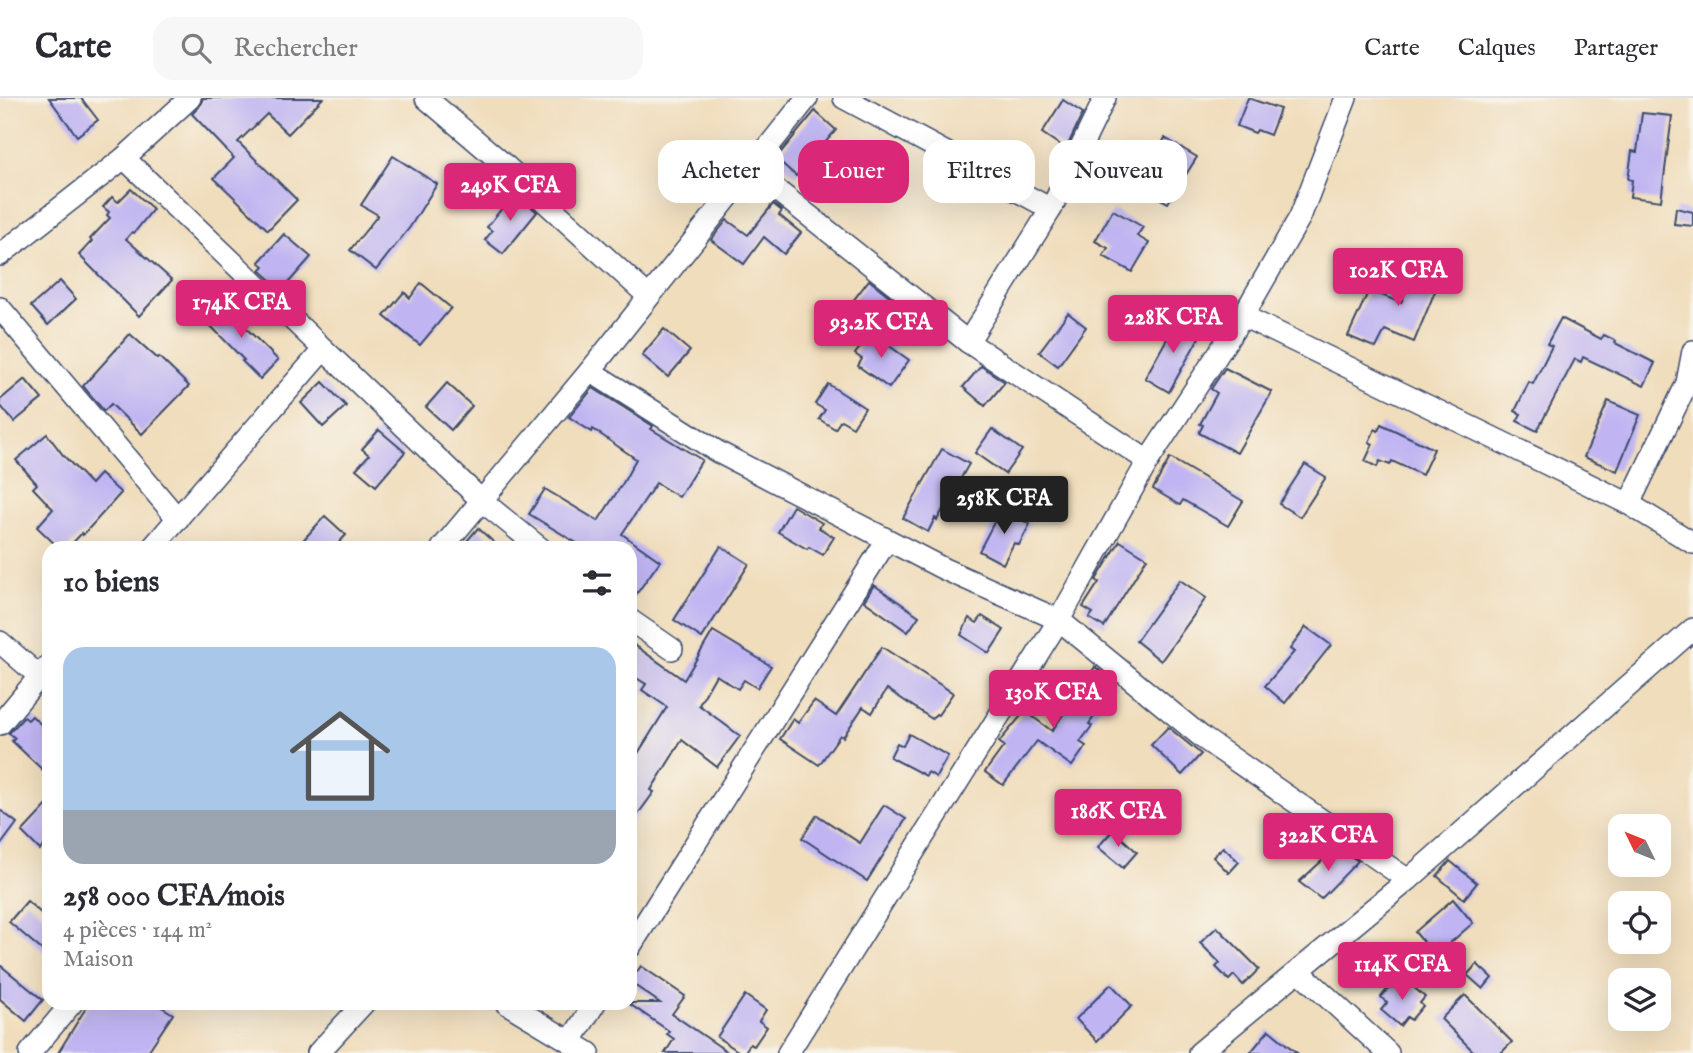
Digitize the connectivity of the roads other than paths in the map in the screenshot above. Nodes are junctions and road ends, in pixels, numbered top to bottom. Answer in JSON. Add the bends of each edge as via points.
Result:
{"nodes":[{"id":1,"x":190,"y":98,"type":"edge"},
{"id":2,"x":426,"y":98,"type":"edge"},
{"id":3,"x":807,"y":98,"type":"edge"},
{"id":4,"x":844,"y":98,"type":"edge"},
{"id":5,"x":1105,"y":98,"type":"edge"},
{"id":6,"x":1346,"y":98,"type":"edge"},
{"id":7,"x":773,"y":140,"type":"edge"},
{"id":8,"x":124,"y":158,"type":"junction"},
{"id":9,"x":784,"y":196,"type":"edge"},
{"id":10,"x":723,"y":203,"type":"edge"},
{"id":11,"x":1051,"y":209,"type":"junction"},
{"id":12,"x":0,"y":254,"type":"edge"},
{"id":13,"x":648,"y":296,"type":"junction"},
{"id":14,"x":0,"y":308,"type":"edge"},
{"id":15,"x":1243,"y":316,"type":"junction"},
{"id":16,"x":968,"y":341,"type":"junction"},
{"id":17,"x":323,"y":350,"type":"junction"},
{"id":18,"x":1693,"y":351,"type":"edge"},
{"id":19,"x":590,"y":371,"type":"junction"},
{"id":20,"x":1148,"y":461,"type":"junction"},
{"id":21,"x":482,"y":501,"type":"junction"},
{"id":22,"x":1629,"y":504,"type":"junction"},
{"id":23,"x":178,"y":519,"type":"junction"},
{"id":24,"x":887,"y":540,"type":"junction"},
{"id":25,"x":158,"y":541,"type":"edge"},
{"id":26,"x":448,"y":541,"type":"edge"},
{"id":27,"x":531,"y":541,"type":"edge"},
{"id":28,"x":1693,"y":543,"type":"edge"},
{"id":29,"x":1059,"y":620,"type":"junction"},
{"id":30,"x":637,"y":625,"type":"edge"},
{"id":31,"x":1693,"y":629,"type":"edge"},
{"id":32,"x":0,"y":642,"type":"edge"},
{"id":33,"x":672,"y":649,"type":"dead end"},
{"id":34,"x":42,"y":669,"type":"edge"},
{"id":35,"x":42,"y":672,"type":"edge"},
{"id":36,"x":0,"y":724,"type":"edge"},
{"id":37,"x":1408,"y":880,"type":"junction"},
{"id":38,"x":637,"y":936,"type":"edge"},
{"id":39,"x":1299,"y":971,"type":"junction"},
{"id":40,"x":66,"y":1010,"type":"edge"},
{"id":41,"x":358,"y":1010,"type":"edge"},
{"id":42,"x":517,"y":1010,"type":"edge"},
{"id":43,"x":591,"y":1010,"type":"edge"},
{"id":44,"x":570,"y":1042,"type":"junction"},
{"id":45,"x":30,"y":1053,"type":"edge"},
{"id":46,"x":318,"y":1053,"type":"edge"},
{"id":47,"x":589,"y":1053,"type":"edge"},
{"id":48,"x":789,"y":1053,"type":"edge"},
{"id":49,"x":1199,"y":1053,"type":"edge"},
{"id":50,"x":1388,"y":1053,"type":"edge"}],
"edges":[{"from":1,"to":8,"type":"street"},
{"from":2,"to":13,"type":"street"},
{"from":3,"to":7,"type":"street"},
{"from":4,"to":11,"type":"street"},
{"from":5,"to":11,"type":"street"},
{"from":6,"to":15,"type":"street","via":[[1300,217]]},
{"from":8,"to":12,"type":"street"},
{"from":8,"to":17,"type":"street"},
{"from":9,"to":16,"type":"street"},
{"from":10,"to":13,"type":"street"},
{"from":11,"to":16,"type":"street"},
{"from":13,"to":19,"type":"street"},
{"from":14,"to":23,"type":"street"},
{"from":15,"to":20,"type":"street"},
{"from":15,"to":22,"type":"street"},
{"from":16,"to":20,"type":"street"},
{"from":17,"to":21,"type":"street"},
{"from":17,"to":23,"type":"street"},
{"from":18,"to":22,"type":"street","via":[[1687,383]]},
{"from":19,"to":21,"type":"street"},
{"from":19,"to":24,"type":"street","via":[[718,452]]},
{"from":20,"to":29,"type":"street"},
{"from":21,"to":26,"type":"street"},
{"from":21,"to":27,"type":"street"},
{"from":22,"to":28,"type":"street"},
{"from":23,"to":25,"type":"street"},
{"from":24,"to":29,"type":"street"},
{"from":24,"to":38,"type":"street"},
{"from":29,"to":37,"type":"street","via":[[1203,738]]},
{"from":29,"to":48,"type":"street"},
{"from":30,"to":33,"type":"street"},
{"from":31,"to":37,"type":"street"},
{"from":32,"to":34,"type":"street"},
{"from":35,"to":36,"type":"street"},
{"from":37,"to":39,"type":"street"},
{"from":39,"to":49,"type":"street"},
{"from":39,"to":50,"type":"street"},
{"from":40,"to":45,"type":"street"},
{"from":41,"to":46,"type":"street"},
{"from":42,"to":44,"type":"street"},
{"from":43,"to":44,"type":"street"},
{"from":44,"to":47,"type":"street"}]}
